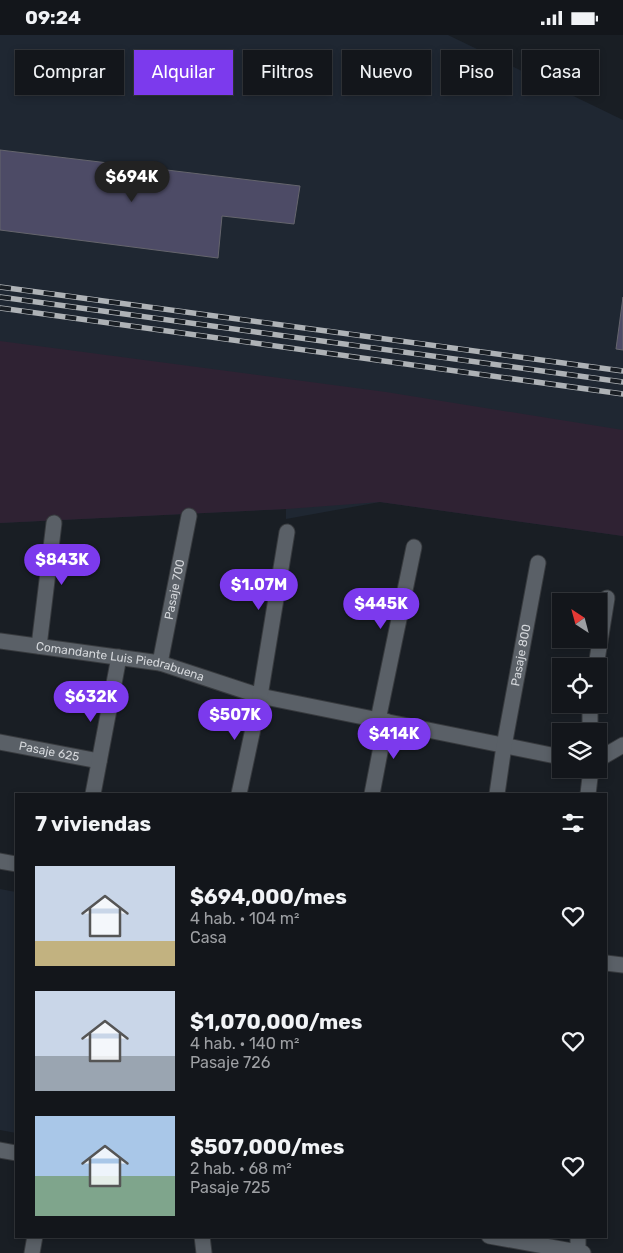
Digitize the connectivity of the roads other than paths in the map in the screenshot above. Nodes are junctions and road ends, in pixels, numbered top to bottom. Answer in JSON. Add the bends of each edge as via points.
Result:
{"nodes":[{"id":1,"x":189,"y":516,"type":"dead end"},
{"id":2,"x":54,"y":523,"type":"dead end"},
{"id":3,"x":287,"y":532,"type":"dead end"},
{"id":4,"x":414,"y":547,"type":"dead end"},
{"id":5,"x":538,"y":563,"type":"dead end"},
{"id":6,"x":0,"y":641,"type":"edge"},
{"id":7,"x":39,"y":646,"type":"junction"},
{"id":8,"x":119,"y":657,"type":"junction"},
{"id":9,"x":160,"y":663,"type":"junction"},
{"id":10,"x":260,"y":695,"type":"junction"},
{"id":11,"x":382,"y":721,"type":"junction"},
{"id":12,"x":0,"y":742,"type":"edge"},
{"id":13,"x":623,"y":745,"type":"edge"},
{"id":14,"x":504,"y":746,"type":"junction"},
{"id":15,"x":607,"y":754,"type":"edge"},
{"id":16,"x":552,"y":755,"type":"edge"},
{"id":17,"x":99,"y":761,"type":"junction"},
{"id":18,"x":590,"y":778,"type":"edge"},
{"id":19,"x":93,"y":793,"type":"edge"},
{"id":20,"x":239,"y":793,"type":"edge"},
{"id":21,"x":372,"y":793,"type":"edge"},
{"id":22,"x":497,"y":793,"type":"edge"},
{"id":23,"x":588,"y":793,"type":"edge"},
{"id":24,"x":0,"y":861,"type":"edge"},
{"id":25,"x":15,"y":864,"type":"edge"},
{"id":26,"x":607,"y":963,"type":"edge"},
{"id":27,"x":623,"y":965,"type":"edge"},
{"id":28,"x":0,"y":1151,"type":"edge"},
{"id":29,"x":15,"y":1153,"type":"edge"},
{"id":30,"x":35,"y":1238,"type":"edge"},
{"id":31,"x":202,"y":1238,"type":"edge"},
{"id":32,"x":500,"y":1238,"type":"edge"},
{"id":33,"x":578,"y":1238,"type":"edge"},
{"id":34,"x":32,"y":1253,"type":"edge"},
{"id":35,"x":204,"y":1253,"type":"edge"},
{"id":36,"x":580,"y":1253,"type":"edge"}],
"edges":[{"from":1,"to":9,"type":"street","name":"Pasaje 700"},
{"from":2,"to":7,"type":"street"},
{"from":3,"to":10,"type":"street"},
{"from":4,"to":11,"type":"street"},
{"from":5,"to":14,"type":"street","name":"Pasaje 800"},
{"from":6,"to":7,"type":"street","name":"Comandante Luis Piedrabuena"},
{"from":7,"to":8,"type":"street","name":"Comandante Luis Piedrabuena"},
{"from":8,"to":9,"type":"street","name":"Comandante Luis Piedrabuena"},
{"from":8,"to":17,"type":"street"},
{"from":9,"to":10,"type":"street","name":"Comandante Luis Piedrabuena"},
{"from":10,"to":11,"type":"street","name":"Comandante Luis Piedrabuena"},
{"from":10,"to":20,"type":"street"},
{"from":11,"to":14,"type":"street","name":"Comandante Luis Piedrabuena"},
{"from":11,"to":21,"type":"street"},
{"from":12,"to":17,"type":"street","name":"Pasaje 625"},
{"from":13,"to":15,"type":"street"},
{"from":14,"to":16,"type":"street","name":"Comandante Luis Piedrabuena"},
{"from":14,"to":22,"type":"street","name":"Pasaje 800"},
{"from":17,"to":19,"type":"street"},
{"from":18,"to":23,"type":"street"},
{"from":24,"to":25,"type":"street"},
{"from":26,"to":27,"type":"street"},
{"from":28,"to":29,"type":"street"},
{"from":30,"to":34,"type":"street"},
{"from":31,"to":35,"type":"street"},
{"from":32,"to":36,"type":"street"},
{"from":33,"to":36,"type":"street"}]}
